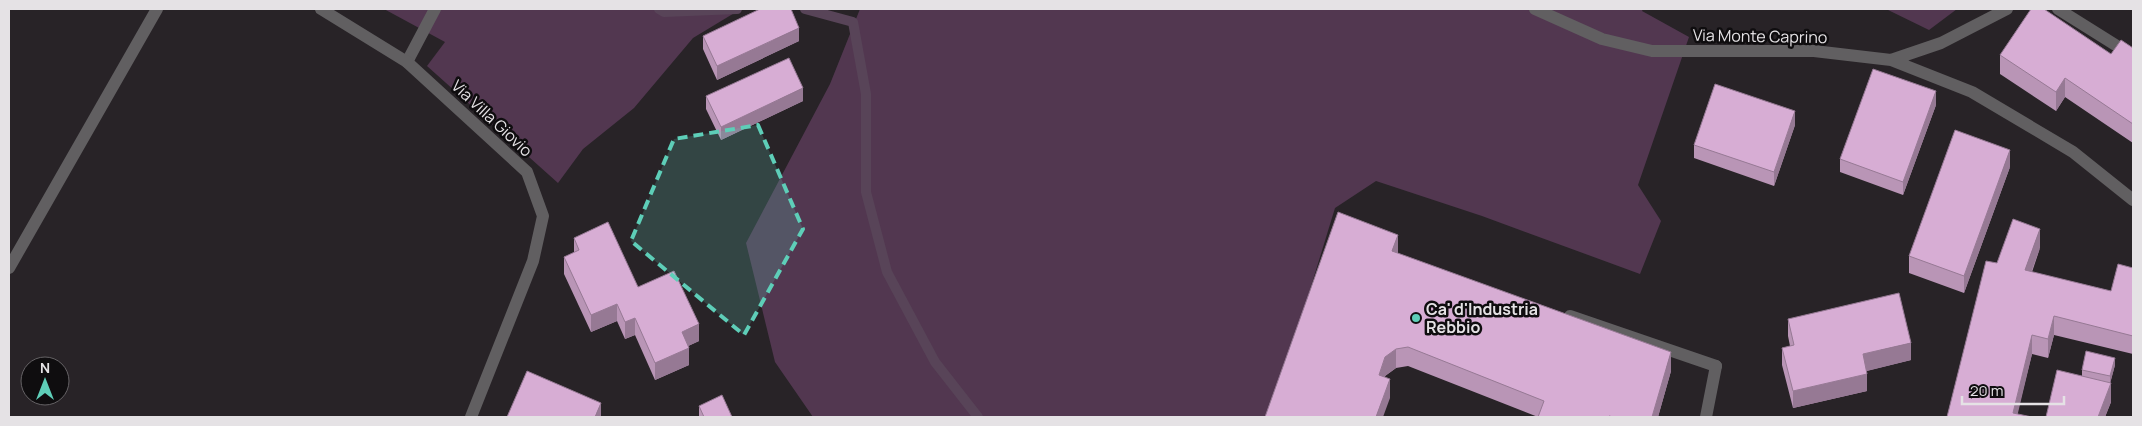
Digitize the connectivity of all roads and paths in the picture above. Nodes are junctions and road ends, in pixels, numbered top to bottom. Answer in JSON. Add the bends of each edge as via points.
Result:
{"nodes":[{"id":1,"x":157,"y":9,"type":"edge"},
{"id":2,"x":321,"y":9,"type":"edge"},
{"id":3,"x":435,"y":9,"type":"edge"},
{"id":4,"x":1535,"y":9,"type":"edge"},
{"id":5,"x":2007,"y":9,"type":"edge"},
{"id":6,"x":2058,"y":9,"type":"edge"},
{"id":7,"x":2133,"y":56,"type":"edge"},
{"id":8,"x":1891,"y":60,"type":"junction"},
{"id":9,"x":407,"y":62,"type":"junction"},
{"id":10,"x":2133,"y":200,"type":"edge"},
{"id":11,"x":9,"y":268,"type":"edge"},
{"id":12,"x":1560,"y":312,"type":"edge"},
{"id":13,"x":471,"y":417,"type":"edge"},
{"id":14,"x":1706,"y":417,"type":"edge"}],
"edges":[{"from":1,"to":11,"type":"street"},
{"from":2,"to":9,"type":"street","name":"Via Villa Giovio"},
{"from":3,"to":9,"type":"street"},
{"from":4,"to":8,"type":"street","name":"Via Monte Caprino","via":[[1602,40],[1652,51],[1814,51]]},
{"from":5,"to":8,"type":"street","via":[[1942,43]]},
{"from":6,"to":7,"type":"street"},
{"from":8,"to":10,"type":"street","name":"Via Monte Caprino","via":[[1972,92],[2073,152]]},
{"from":9,"to":13,"type":"street","name":"Via Villa Giovio","via":[[526,172],[543,216],[533,261]]},
{"from":12,"to":14,"type":"street","via":[[1716,366]]}]}
